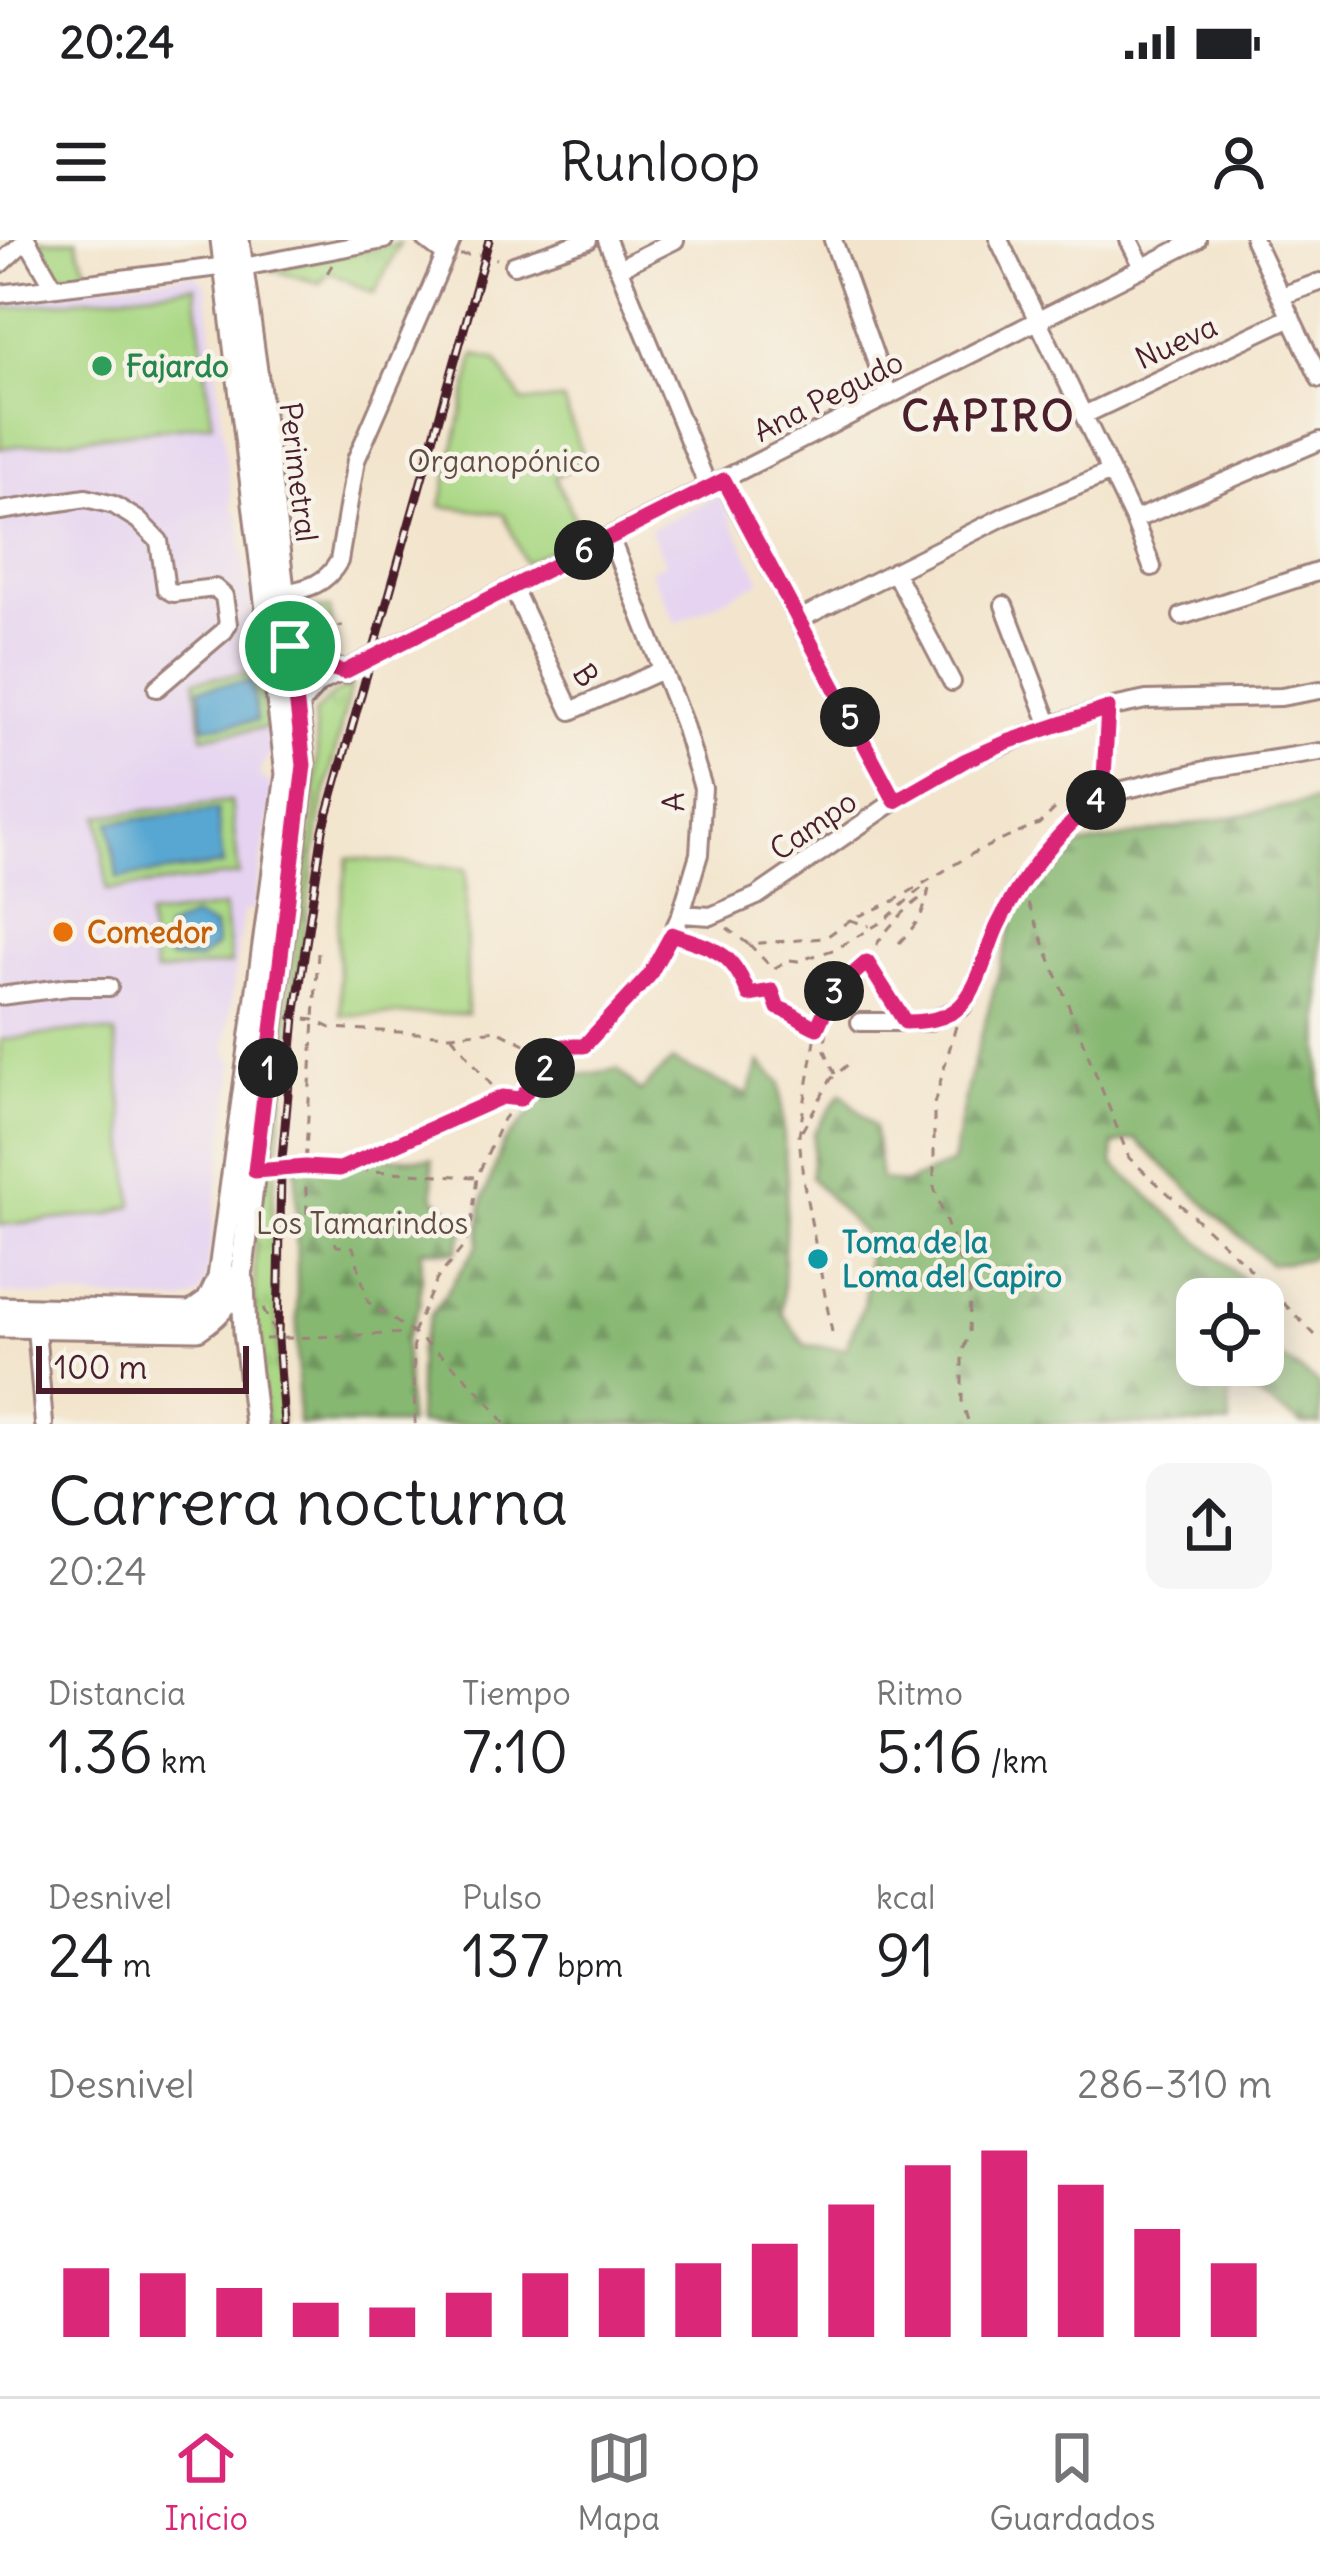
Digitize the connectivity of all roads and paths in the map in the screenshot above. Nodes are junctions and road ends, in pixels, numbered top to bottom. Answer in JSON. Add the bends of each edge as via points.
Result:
{"nodes":[{"id":1,"x":27,"y":240,"type":"edge"},
{"id":2,"x":222,"y":240,"type":"edge"},
{"id":3,"x":238,"y":240,"type":"edge"},
{"id":4,"x":384,"y":240,"type":"edge"},
{"id":5,"x":426,"y":240,"type":"edge"},
{"id":6,"x":588,"y":240,"type":"edge"},
{"id":7,"x":608,"y":240,"type":"edge"},
{"id":8,"x":675,"y":240,"type":"edge"},
{"id":9,"x":833,"y":240,"type":"edge"},
{"id":10,"x":999,"y":240,"type":"edge"},
{"id":11,"x":1129,"y":240,"type":"edge"},
{"id":12,"x":1197,"y":240,"type":"edge"},
{"id":13,"x":1254,"y":240,"type":"edge"},
{"id":14,"x":342,"y":244,"type":"edge"},
{"id":15,"x":449,"y":248,"type":"edge"},
{"id":16,"x":0,"y":264,"type":"edge"},
{"id":17,"x":514,"y":265,"type":"joint"},
{"id":18,"x":235,"y":266,"type":"junction"},
{"id":19,"x":619,"y":268,"type":"junction"},
{"id":20,"x":1143,"y":268,"type":"junction"},
{"id":21,"x":1320,"y":282,"type":"edge"},
{"id":22,"x":54,"y":287,"type":"junction"},
{"id":23,"x":0,"y":294,"type":"edge"},
{"id":24,"x":1281,"y":296,"type":"junction"},
{"id":25,"x":1291,"y":317,"type":"junction"},
{"id":26,"x":1038,"y":321,"type":"junction"},
{"id":27,"x":1320,"y":380,"type":"edge"},
{"id":28,"x":889,"y":396,"type":"junction"},
{"id":29,"x":1084,"y":416,"type":"junction"},
{"id":30,"x":1320,"y":441,"type":"edge"},
{"id":31,"x":1111,"y":472,"type":"junction"},
{"id":32,"x":716,"y":483,"type":"junction"},
{"id":33,"x":0,"y":511,"type":"edge"},
{"id":34,"x":1134,"y":520,"type":"junction"},
{"id":35,"x":610,"y":537,"type":"junction"},
{"id":36,"x":1152,"y":567,"type":"dead end"},
{"id":37,"x":894,"y":571,"type":"junction"},
{"id":38,"x":1320,"y":572,"type":"edge"},
{"id":39,"x":512,"y":586,"type":"junction"},
{"id":40,"x":284,"y":592,"type":"junction"},
{"id":41,"x":1004,"y":604,"type":"dead end"},
{"id":42,"x":1182,"y":616,"type":"dead end"},
{"id":43,"x":798,"y":620,"type":"junction"},
{"id":44,"x":343,"y":626,"type":"dead end"},
{"id":45,"x":310,"y":631,"type":"dead end"},
{"id":46,"x":283,"y":653,"type":"junction"},
{"id":47,"x":662,"y":670,"type":"junction"},
{"id":48,"x":344,"y":672,"type":"junction"},
{"id":49,"x":295,"y":681,"type":"junction"},
{"id":50,"x":952,"y":682,"type":"dead end"},
{"id":51,"x":319,"y":684,"type":"junction"},
{"id":52,"x":157,"y":688,"type":"dead end"},
{"id":53,"x":1320,"y":690,"type":"edge"},
{"id":54,"x":298,"y":707,"type":"junction"},
{"id":55,"x":1108,"y":708,"type":"junction"},
{"id":56,"x":1050,"y":726,"type":"junction"},
{"id":57,"x":285,"y":739,"type":"junction"},
{"id":58,"x":1320,"y":752,"type":"edge"},
{"id":59,"x":1103,"y":795,"type":"junction"},
{"id":60,"x":895,"y":801,"type":"junction"},
{"id":61,"x":1055,"y":809,"type":"dead end"},
{"id":62,"x":931,"y":879,"type":"junction"},
{"id":63,"x":1020,"y":884,"type":"junction"},
{"id":64,"x":929,"y":892,"type":"junction"},
{"id":65,"x":681,"y":914,"type":"junction"},
{"id":66,"x":711,"y":916,"type":"junction"},
{"id":67,"x":850,"y":920,"type":"junction"},
{"id":68,"x":871,"y":927,"type":"junction"},
{"id":69,"x":672,"y":934,"type":"junction"},
{"id":70,"x":899,"y":943,"type":"dead end"},
{"id":71,"x":748,"y":944,"type":"junction"},
{"id":72,"x":319,"y":953,"type":"dead end"},
{"id":73,"x":867,"y":962,"type":"junction"},
{"id":74,"x":109,"y":987,"type":"dead end"},
{"id":75,"x":834,"y":991,"type":"junction"},
{"id":76,"x":0,"y":997,"type":"edge"},
{"id":77,"x":962,"y":1006,"type":"junction"},
{"id":78,"x":274,"y":1017,"type":"junction"},
{"id":79,"x":314,"y":1020,"type":"junction"},
{"id":80,"x":860,"y":1022,"type":"dead end"},
{"id":81,"x":905,"y":1022,"type":"junction"},
{"id":82,"x":817,"y":1028,"type":"junction"},
{"id":83,"x":450,"y":1035,"type":"junction"},
{"id":84,"x":563,"y":1046,"type":"junction"},
{"id":85,"x":584,"y":1046,"type":"joint"},
{"id":86,"x":852,"y":1061,"type":"dead end"},
{"id":87,"x":836,"y":1075,"type":"junction"},
{"id":88,"x":502,"y":1097,"type":"junction"},
{"id":89,"x":520,"y":1099,"type":"junction"},
{"id":90,"x":800,"y":1135,"type":"junction"},
{"id":91,"x":305,"y":1167,"type":"junction"},
{"id":92,"x":340,"y":1169,"type":"junction"},
{"id":93,"x":255,"y":1171,"type":"junction"},
{"id":94,"x":477,"y":1177,"type":"junction"},
{"id":95,"x":0,"y":1308,"type":"edge"},
{"id":96,"x":36,"y":1318,"type":"junction"},
{"id":97,"x":220,"y":1323,"type":"junction"},
{"id":98,"x":0,"y":1326,"type":"edge"},
{"id":99,"x":832,"y":1332,"type":"dead end"},
{"id":100,"x":413,"y":1333,"type":"junction"},
{"id":101,"x":1320,"y":1340,"type":"edge"},
{"id":102,"x":44,"y":1424,"type":"edge"},
{"id":103,"x":256,"y":1424,"type":"edge"},
{"id":104,"x":415,"y":1424,"type":"edge"},
{"id":105,"x":505,"y":1424,"type":"edge"},
{"id":106,"x":969,"y":1424,"type":"edge"}],
"edges":[{"from":1,"to":16,"type":"street"},
{"from":1,"to":22,"type":"street"},
{"from":2,"to":18,"type":"main road","name":"Perimetral"},
{"from":3,"to":18,"type":"main road","name":"Perimetral"},
{"from":4,"to":14,"type":"street"},
{"from":5,"to":15,"type":"street"},
{"from":6,"to":17,"type":"street"},
{"from":7,"to":19,"type":"street"},
{"from":8,"to":19,"type":"street"},
{"from":9,"to":28,"type":"street"},
{"from":10,"to":26,"type":"street"},
{"from":11,"to":20,"type":"street"},
{"from":12,"to":20,"type":"street","name":"Ana Pegudo"},
{"from":13,"to":24,"type":"street"},
{"from":14,"to":18,"type":"street"},
{"from":15,"to":17,"type":"path"},
{"from":15,"to":40,"type":"street","via":[[356,460],[339,561],[310,588]]},
{"from":18,"to":22,"type":"street"},
{"from":18,"to":40,"type":"main road","name":"Perimetral"},
{"from":18,"to":46,"type":"main road","name":"Perimetral"},
{"from":19,"to":32,"type":"street"},
{"from":20,"to":26,"type":"street","name":"Ana Pegudo"},
{"from":21,"to":24,"type":"street"},
{"from":22,"to":23,"type":"street"},
{"from":24,"to":25,"type":"street"},
{"from":25,"to":27,"type":"street"},
{"from":25,"to":29,"type":"street","name":"Nueva"},
{"from":26,"to":28,"type":"street","name":"Ana Pegudo"},
{"from":26,"to":29,"type":"street"},
{"from":28,"to":32,"type":"street","name":"Ana Pegudo"},
{"from":29,"to":31,"type":"street"},
{"from":30,"to":34,"type":"street"},
{"from":31,"to":34,"type":"street"},
{"from":31,"to":37,"type":"street"},
{"from":32,"to":35,"type":"street","name":"Ana Pegudo"},
{"from":32,"to":43,"type":"street"},
{"from":33,"to":52,"type":"street","via":[[86,498],[114,505],[159,542],[166,589],[215,588],[224,596],[224,631]]},
{"from":34,"to":36,"type":"street"},
{"from":35,"to":39,"type":"street","name":"Ana Pegudo"},
{"from":35,"to":47,"type":"street","name":"A"},
{"from":37,"to":43,"type":"street"},
{"from":37,"to":50,"type":"street"},
{"from":38,"to":42,"type":"street"},
{"from":39,"to":47,"type":"street","name":"B","via":[[571,711]]},
{"from":39,"to":48,"type":"street","name":"Ana Pegudo"},
{"from":40,"to":46,"type":"main road","name":"Perimetral"},
{"from":41,"to":56,"type":"street"},
{"from":43,"to":60,"type":"street"},
{"from":44,"to":45,"type":"path","via":[[314,623]]},
{"from":46,"to":48,"type":"main road"},
{"from":46,"to":49,"type":"main road","name":"Perimetral"},
{"from":46,"to":57,"type":"main road","name":"Perimetral"},
{"from":47,"to":65,"type":"street","name":"A","via":[[703,788],[699,854]]},
{"from":48,"to":51,"type":"street","name":"Ana Pegudo"},
{"from":49,"to":51,"type":"street"},
{"from":49,"to":54,"type":"main road","name":"Perimetral"},
{"from":51,"to":54,"type":"street","name":"Ana Pegudo"},
{"from":53,"to":55,"type":"street","name":"Campo"},
{"from":54,"to":57,"type":"main road"},
{"from":54,"to":78,"type":"main road","name":"Perimetral","via":[[304,765]]},
{"from":55,"to":56,"type":"street","name":"Campo"},
{"from":55,"to":59,"type":"street"},
{"from":56,"to":60,"type":"street","name":"Campo"},
{"from":57,"to":97,"type":"main road","name":"Perimetral"},
{"from":58,"to":59,"type":"street"},
{"from":59,"to":63,"type":"street"},
{"from":60,"to":66,"type":"street","name":"Campo","via":[[757,896]]},
{"from":61,"to":62,"type":"path"},
{"from":62,"to":64,"type":"path"},
{"from":62,"to":67,"type":"path"},
{"from":62,"to":68,"type":"path"},
{"from":63,"to":77,"type":"street"},
{"from":63,"to":101,"type":"path","via":[[1129,1159]]},
{"from":64,"to":70,"type":"path","via":[[919,922]]},
{"from":64,"to":73,"type":"path"},
{"from":65,"to":66,"type":"street","name":"Campo"},
{"from":65,"to":69,"type":"street","name":"A"},
{"from":66,"to":71,"type":"path"},
{"from":67,"to":68,"type":"path"},
{"from":67,"to":71,"type":"path","via":[[824,938]]},
{"from":68,"to":71,"type":"path","via":[[836,949],[773,968]]},
{"from":69,"to":82,"type":"path","via":[[717,951],[738,968],[749,995],[772,991],[778,1008]]},
{"from":69,"to":85,"type":"street","name":"A","via":[[649,976]]},
{"from":72,"to":79,"type":"path"},
{"from":73,"to":75,"type":"path"},
{"from":73,"to":81,"type":"path"},
{"from":74,"to":76,"type":"street"},
{"from":75,"to":82,"type":"path"},
{"from":75,"to":87,"type":"path","via":[[824,1048]]},
{"from":77,"to":81,"type":"street","via":[[928,1022]]},
{"from":77,"to":106,"type":"path","via":[[934,1104],[934,1187],[970,1291],[962,1353]]},
{"from":78,"to":79,"type":"path"},
{"from":78,"to":93,"type":"main road","name":"Perimetral"},
{"from":79,"to":83,"type":"path","via":[[331,1028]]},
{"from":79,"to":91,"type":"path"},
{"from":80,"to":81,"type":"street"},
{"from":82,"to":90,"type":"path"},
{"from":83,"to":84,"type":"path","via":[[497,1030],[525,1043]]},
{"from":83,"to":88,"type":"path"},
{"from":84,"to":85,"type":"path"},
{"from":84,"to":89,"type":"path"},
{"from":86,"to":87,"type":"path"},
{"from":87,"to":90,"type":"path"},
{"from":88,"to":89,"type":"path"},
{"from":88,"to":92,"type":"path"},
{"from":89,"to":94,"type":"path"},
{"from":90,"to":99,"type":"path"},
{"from":91,"to":92,"type":"path"},
{"from":91,"to":93,"type":"path"},
{"from":91,"to":100,"type":"path","via":[[307,1215],[320,1215],[337,1246],[352,1246],[368,1302]]},
{"from":92,"to":94,"type":"path"},
{"from":93,"to":97,"type":"main road","name":"Perimetral","via":[[242,1269]]},
{"from":94,"to":100,"type":"path","via":[[464,1246],[437,1279]]},
{"from":95,"to":96,"type":"main road"},
{"from":96,"to":97,"type":"main road"},
{"from":96,"to":98,"type":"main road"},
{"from":96,"to":102,"type":"street"},
{"from":97,"to":100,"type":"path"},
{"from":97,"to":103,"type":"main road","via":[[249,1366]]},
{"from":100,"to":104,"type":"path"},
{"from":100,"to":105,"type":"path","via":[[461,1372]]}]}
